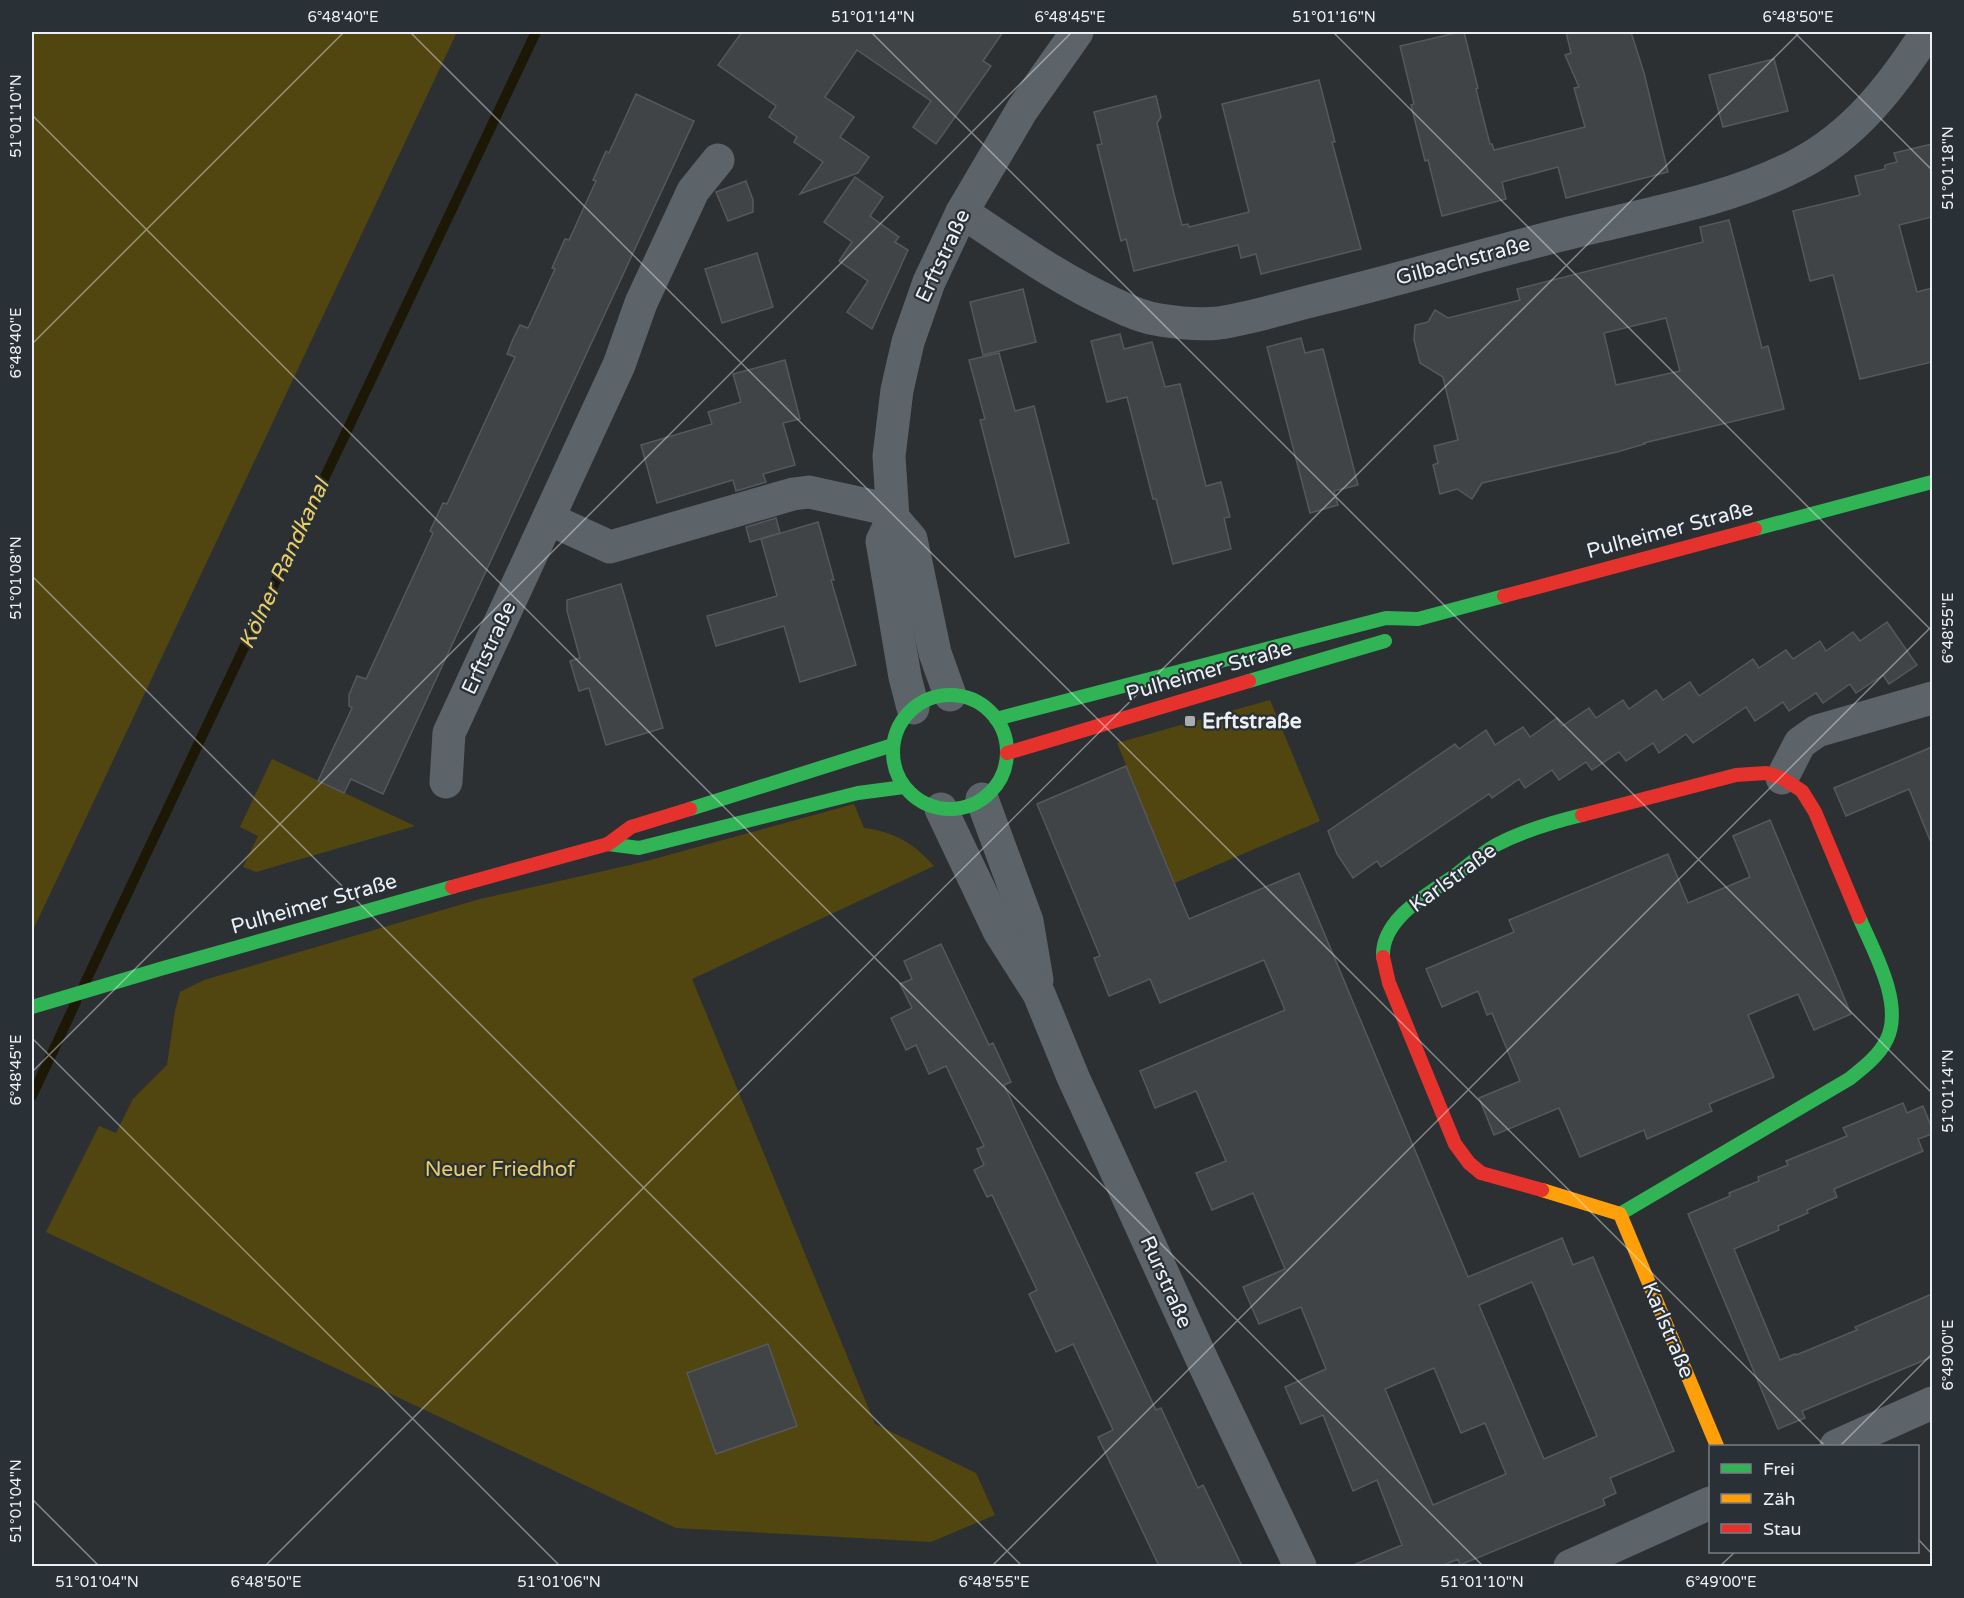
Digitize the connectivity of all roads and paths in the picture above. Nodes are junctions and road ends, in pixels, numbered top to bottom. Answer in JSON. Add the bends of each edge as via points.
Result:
{"nodes":[{"id":1,"x":1077,"y":32,"type":"edge"},
{"id":2,"x":1927,"y":32,"type":"edge"},
{"id":3,"x":718,"y":160,"type":"dead end"},
{"id":4,"x":962,"y":212,"type":"junction"},
{"id":5,"x":1932,"y":482,"type":"edge"},
{"id":6,"x":892,"y":514,"type":"junction"},
{"id":7,"x":549,"y":519,"type":"junction"},
{"id":8,"x":1418,"y":620,"type":"junction"},
{"id":9,"x":950,"y":695,"type":"junction"},
{"id":10,"x":1932,"y":698,"type":"edge"},
{"id":11,"x":913,"y":708,"type":"junction"},
{"id":12,"x":996,"y":719,"type":"junction"},
{"id":13,"x":892,"y":745,"type":"junction"},
{"id":14,"x":1007,"y":753,"type":"junction"},
{"id":15,"x":1782,"y":778,"type":"junction"},
{"id":16,"x":446,"y":782,"type":"dead end"},
{"id":17,"x":904,"y":787,"type":"junction"},
{"id":18,"x":982,"y":799,"type":"junction"},
{"id":19,"x":941,"y":809,"type":"junction"},
{"id":20,"x":608,"y":844,"type":"junction"},
{"id":21,"x":1039,"y":994,"type":"junction"},
{"id":22,"x":32,"y":1007,"type":"edge"},
{"id":23,"x":1620,"y":1214,"type":"junction"},
{"id":24,"x":1932,"y":1403,"type":"edge"},
{"id":25,"x":1717,"y":1445,"type":"edge"},
{"id":26,"x":1838,"y":1445,"type":"edge"},
{"id":27,"x":1709,"y":1503,"type":"edge"},
{"id":28,"x":1300,"y":1566,"type":"edge"},
{"id":29,"x":1570,"y":1566,"type":"edge"}],
"edges":[{"from":1,"to":4,"type":"street","name":"Erftstraße","via":[[1022,110]]},
{"from":2,"to":4,"type":"street","name":"Gilbachstraße","via":[[1897,77],[1849,130],[1769,179],[1712,198],[1219,323],[1156,320],[1125,309],[1060,276]]},
{"from":3,"to":7,"type":"street","name":"Erftstraße","via":[[693,190]]},
{"from":4,"to":6,"type":"street","name":"Erftstraße","via":[[929,282],[903,363],[889,456]]},
{"from":5,"to":8,"type":"main road","name":"Pulheimer Straße"},
{"from":6,"to":7,"type":"street","via":[[809,492],[610,547]]},
{"from":6,"to":9,"type":"street","via":[[911,539],[934,653]]},
{"from":6,"to":11,"type":"street","name":"Erftstraße","via":[[882,541]]},
{"from":7,"to":16,"type":"street","name":"Erftstraße","via":[[449,733]]},
{"from":8,"to":12,"type":"main road","name":"Pulheimer Straße","via":[[1386,618]]},
{"from":8,"to":14,"type":"main road","name":"Pulheimer Straße","via":[[1401,635]]},
{"from":9,"to":11,"type":"main road","via":[[930,698]]},
{"from":9,"to":12,"type":"main road","via":[[984,706]]},
{"from":10,"to":15,"type":"street","via":[[1817,731],[1800,743]]},
{"from":11,"to":13,"type":"main road","via":[[899,724]]},
{"from":12,"to":14,"type":"main road"},
{"from":13,"to":17,"type":"main road","via":[[894,767]]},
{"from":13,"to":20,"type":"main road","name":"Pulheimer Straße","via":[[631,827]]},
{"from":14,"to":18,"type":"main road","via":[[1000,779]]},
{"from":15,"to":23,"type":"main road","via":[[1802,791],[1815,812],[1892,998],[1890,1032],[1872,1062],[1850,1079]]},
{"from":15,"to":23,"type":"main road","name":"Karlstraße","via":[[1766,773],[1736,775],[1531,829],[1496,845],[1408,909],[1384,940],[1382,959],[1389,983],[1455,1144],[1470,1163],[1481,1173]]},
{"from":17,"to":19,"type":"main road","via":[[920,801]]},
{"from":17,"to":20,"type":"main road","name":"Pulheimer Straße","via":[[858,793],[639,848]]},
{"from":18,"to":19,"type":"main road","via":[[963,808]]},
{"from":18,"to":21,"type":"street","name":"Rurstraße","via":[[1027,921]]},
{"from":19,"to":21,"type":"street","name":"Rurstraße","via":[[999,931]]},
{"from":20,"to":22,"type":"main road","name":"Pulheimer Straße"},
{"from":21,"to":28,"type":"street","name":"Rurstraße","via":[[1073,1077]]},
{"from":23,"to":25,"type":"main road","name":"Karlstraße"},
{"from":24,"to":26,"type":"street"},
{"from":27,"to":29,"type":"street"}]}
